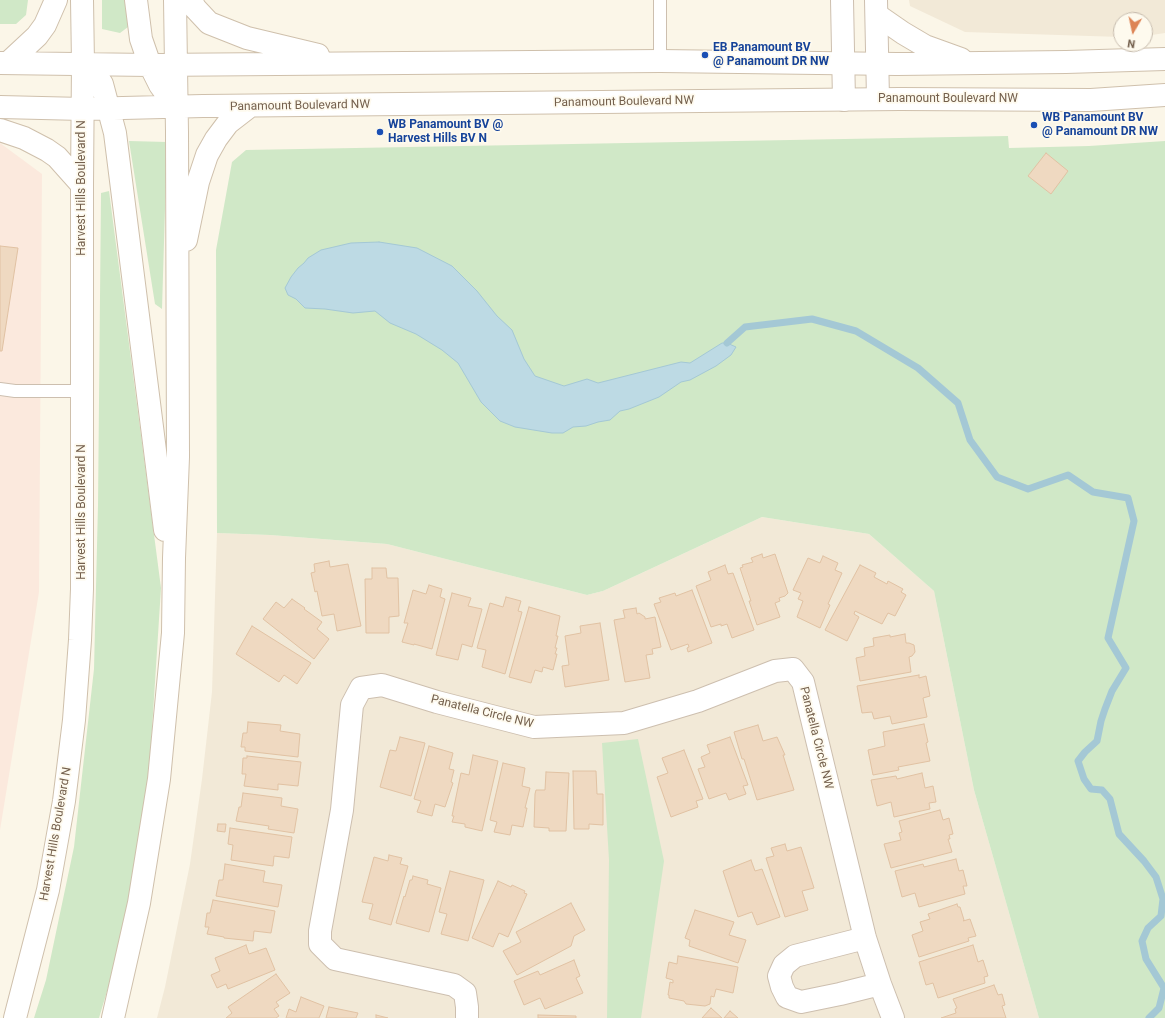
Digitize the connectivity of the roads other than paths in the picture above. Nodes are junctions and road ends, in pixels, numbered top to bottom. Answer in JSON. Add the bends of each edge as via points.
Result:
{"nodes":[{"id":1,"x":56,"y":0,"type":"edge"},
{"id":2,"x":82,"y":0,"type":"edge"},
{"id":3,"x":136,"y":0,"type":"edge"},
{"id":4,"x":174,"y":0,"type":"edge"},
{"id":5,"x":191,"y":0,"type":"edge"},
{"id":6,"x":660,"y":0,"type":"edge"},
{"id":7,"x":842,"y":0,"type":"edge"},
{"id":8,"x":876,"y":7,"type":"edge"},
{"id":9,"x":1165,"y":59,"type":"edge"},
{"id":10,"x":660,"y":61,"type":"junction"},
{"id":11,"x":4,"y":63,"type":"edge"},
{"id":12,"x":84,"y":63,"type":"junction"},
{"id":13,"x":350,"y":63,"type":"junction"},
{"id":14,"x":973,"y":63,"type":"junction"},
{"id":15,"x":175,"y":64,"type":"junction"},
{"id":16,"x":843,"y":64,"type":"junction"},
{"id":17,"x":877,"y":64,"type":"junction"},
{"id":18,"x":150,"y":65,"type":"junction"},
{"id":19,"x":1165,"y":96,"type":"edge"},
{"id":20,"x":878,"y":99,"type":"junction"},
{"id":21,"x":844,"y":100,"type":"junction"},
{"id":22,"x":250,"y":106,"type":"junction"},
{"id":23,"x":176,"y":107,"type":"junction"},
{"id":24,"x":0,"y":108,"type":"edge"},
{"id":25,"x":83,"y":109,"type":"junction"},
{"id":26,"x":108,"y":109,"type":"junction"},
{"id":27,"x":0,"y":130,"type":"edge"},
{"id":28,"x":82,"y":185,"type":"junction"},
{"id":29,"x":176,"y":284,"type":"junction"},
{"id":30,"x":0,"y":389,"type":"edge"},
{"id":31,"x":82,"y":391,"type":"junction"},
{"id":32,"x":173,"y":595,"type":"junction"},
{"id":33,"x":865,"y":938,"type":"junction"},
{"id":34,"x":880,"y":984,"type":"junction"},
{"id":35,"x":15,"y":1018,"type":"edge"},
{"id":36,"x":113,"y":1018,"type":"edge"},
{"id":37,"x":467,"y":1018,"type":"edge"},
{"id":38,"x":892,"y":1018,"type":"edge"}],
"edges":[{"from":1,"to":11,"type":"street","via":[[37,36]]},
{"from":2,"to":12,"type":"street","name":"Harvest Hills Boulevard N"},
{"from":3,"to":18,"type":"street","via":[[141,39]]},
{"from":4,"to":15,"type":"street"},
{"from":5,"to":13,"type":"street","via":[[209,23],[224,30]]},
{"from":6,"to":10,"type":"lane"},
{"from":7,"to":16,"type":"street"},
{"from":8,"to":14,"type":"street","via":[[903,34],[925,46]]},
{"from":8,"to":17,"type":"street"},
{"from":9,"to":14,"type":"street"},
{"from":10,"to":13,"type":"street"},
{"from":10,"to":16,"type":"street"},
{"from":11,"to":12,"type":"street"},
{"from":12,"to":18,"type":"street"},
{"from":12,"to":25,"type":"street","name":"Harvest Hills Boulevard N"},
{"from":12,"to":26,"type":"street","via":[[102,84]]},
{"from":13,"to":15,"type":"street"},
{"from":14,"to":17,"type":"street"},
{"from":15,"to":18,"type":"street"},
{"from":15,"to":23,"type":"street"},
{"from":16,"to":17,"type":"street"},
{"from":16,"to":21,"type":"street"},
{"from":17,"to":20,"type":"street"},
{"from":18,"to":23,"type":"street","via":[[160,85]]},
{"from":19,"to":20,"type":"street","name":"Panamount Boulevard NW","via":[[1091,100]]},
{"from":20,"to":21,"type":"street","name":"Panamount Boulevard NW"},
{"from":21,"to":22,"type":"street","name":"Panamount Boulevard NW"},
{"from":22,"to":23,"type":"street","name":"Panamount Boulevard NW"},
{"from":22,"to":29,"type":"street","via":[[228,123],[207,155],[198,182]]},
{"from":23,"to":26,"type":"street","name":"Panamount Boulevard NW"},
{"from":23,"to":29,"type":"street"},
{"from":24,"to":25,"type":"street","name":"Panamount Boulevard NW"},
{"from":25,"to":26,"type":"street","name":"Panamount Boulevard NW"},
{"from":25,"to":28,"type":"street","name":"Harvest Hills Boulevard N"},
{"from":26,"to":32,"type":"street","via":[[115,133]]},
{"from":27,"to":28,"type":"street","via":[[24,138],[47,150],[57,157]]},
{"from":28,"to":31,"type":"street","name":"Harvest Hills Boulevard N"},
{"from":29,"to":32,"type":"street","via":[[178,457]]},
{"from":30,"to":31,"type":"lane"},
{"from":31,"to":35,"type":"street","name":"Harvest Hills Boulevard N","via":[[82,590],[74,720],[64,801],[48,890]]},
{"from":32,"to":36,"type":"street","via":[[173,633],[159,779],[139,903]]},
{"from":33,"to":34,"type":"street","name":"Panatella Circle NW"},
{"from":33,"to":34,"type":"street","via":[[795,956],[784,965],[779,976],[782,988],[787,997],[801,1002]]},
{"from":33,"to":37,"type":"street","name":"Panatella Circle NW","via":[[803,682],[793,670],[775,671],[698,701],[624,723],[534,727],[382,685],[361,688],[352,705],[342,810],[320,931],[320,944],[335,959],[454,985],[465,993]]},
{"from":34,"to":38,"type":"street","name":"Panatella Circle NW"}]}
